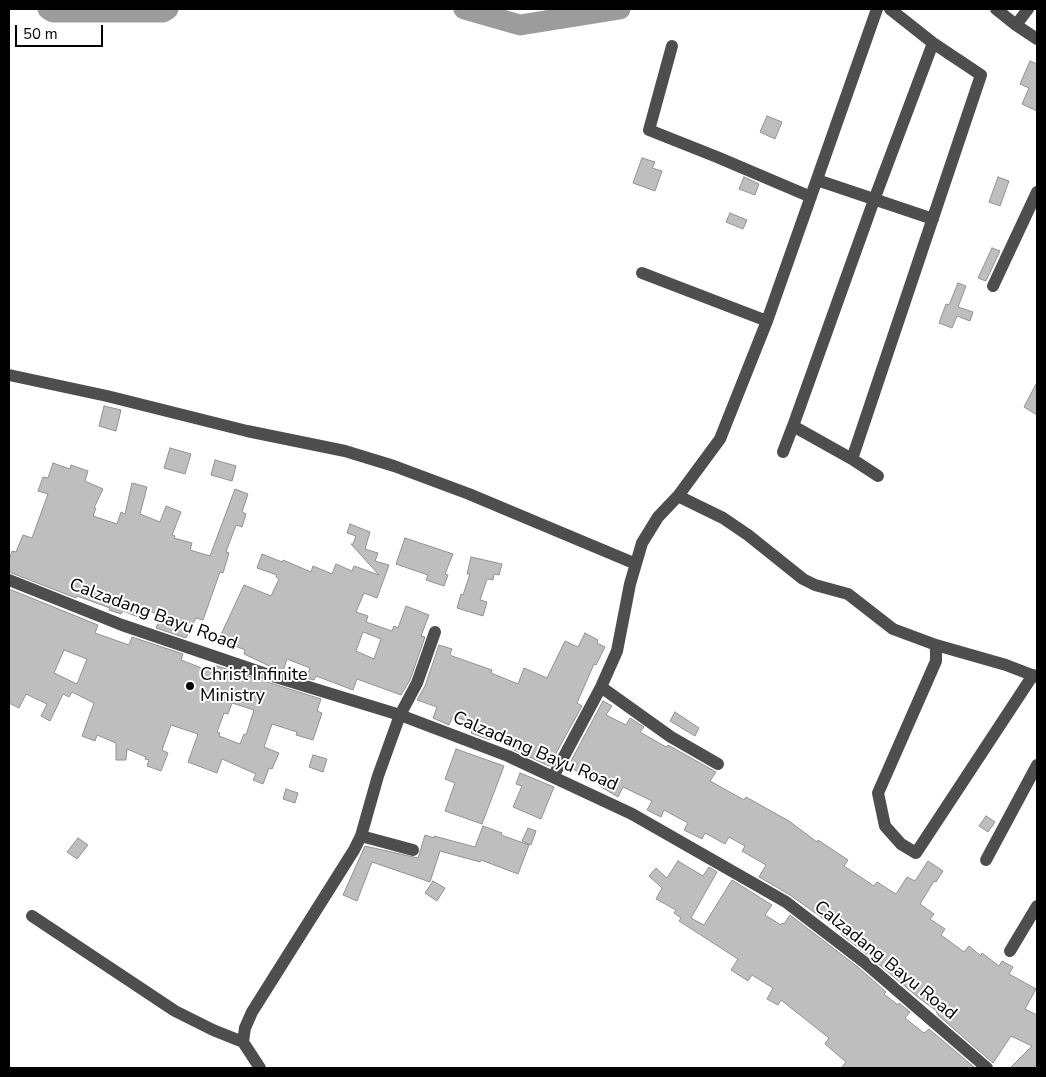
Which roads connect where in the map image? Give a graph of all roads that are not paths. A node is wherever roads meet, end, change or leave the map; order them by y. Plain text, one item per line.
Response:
1 (876, 9) edge
2 (890, 9) edge
3 (996, 9) edge
4 (1031, 12) edge
5 (1016, 25) junction
6 (1037, 39) edge
7 (933, 43) junction
8 (672, 46) dead end
9 (817, 180) junction
10 (1037, 192) edge
11 (811, 197) junction
12 (874, 200) junction
13 (933, 219) junction
14 (642, 273) dead end
15 (992, 286) dead end
16 (767, 321) junction
17 (9, 376) edge
18 (793, 426) junction
19 (783, 452) dead end
20 (852, 459) junction
21 (878, 476) dead end
22 (678, 496) junction
23 (636, 564) junction
24 (9, 580) edge
25 (435, 632) dead end
26 (936, 645) junction
27 (1035, 676) edge
28 (601, 687) junction
29 (400, 716) junction
30 (718, 764) dead end
31 (1037, 765) edge
32 (553, 777) junction
33 (361, 836) junction
34 (413, 850) dead end
35 (986, 860) dead end
36 (1037, 906) edge
37 (32, 916) dead end
38 (1010, 951) dead end
39 (243, 1042) junction
40 (260, 1068) edge
41 (988, 1068) edge

1 - 9 street
2 - 7 street
3 - 5 street
4 - 5 street
5 - 6 street
7 - 12 street
7 - 13 street
8 - 11 street
9 - 11 street
9 - 12 street
10 - 15 street
11 - 16 street
12 - 13 street
12 - 18 street
13 - 20 street
14 - 16 street
16 - 22 street
17 - 23 street
18 - 19 street
18 - 20 street
20 - 21 street
22 - 23 street
22 - 26 street
23 - 28 street
24 - 29 street, Calzadang Bayu Road
25 - 29 street
26 - 27 street
26 - 27 street
28 - 30 street
28 - 32 street
29 - 32 street, Calzadang Bayu Road
29 - 33 street
31 - 35 street
32 - 41 street, Calzadang Bayu Road
33 - 34 street
33 - 39 street
36 - 38 street
37 - 39 street
39 - 40 street

